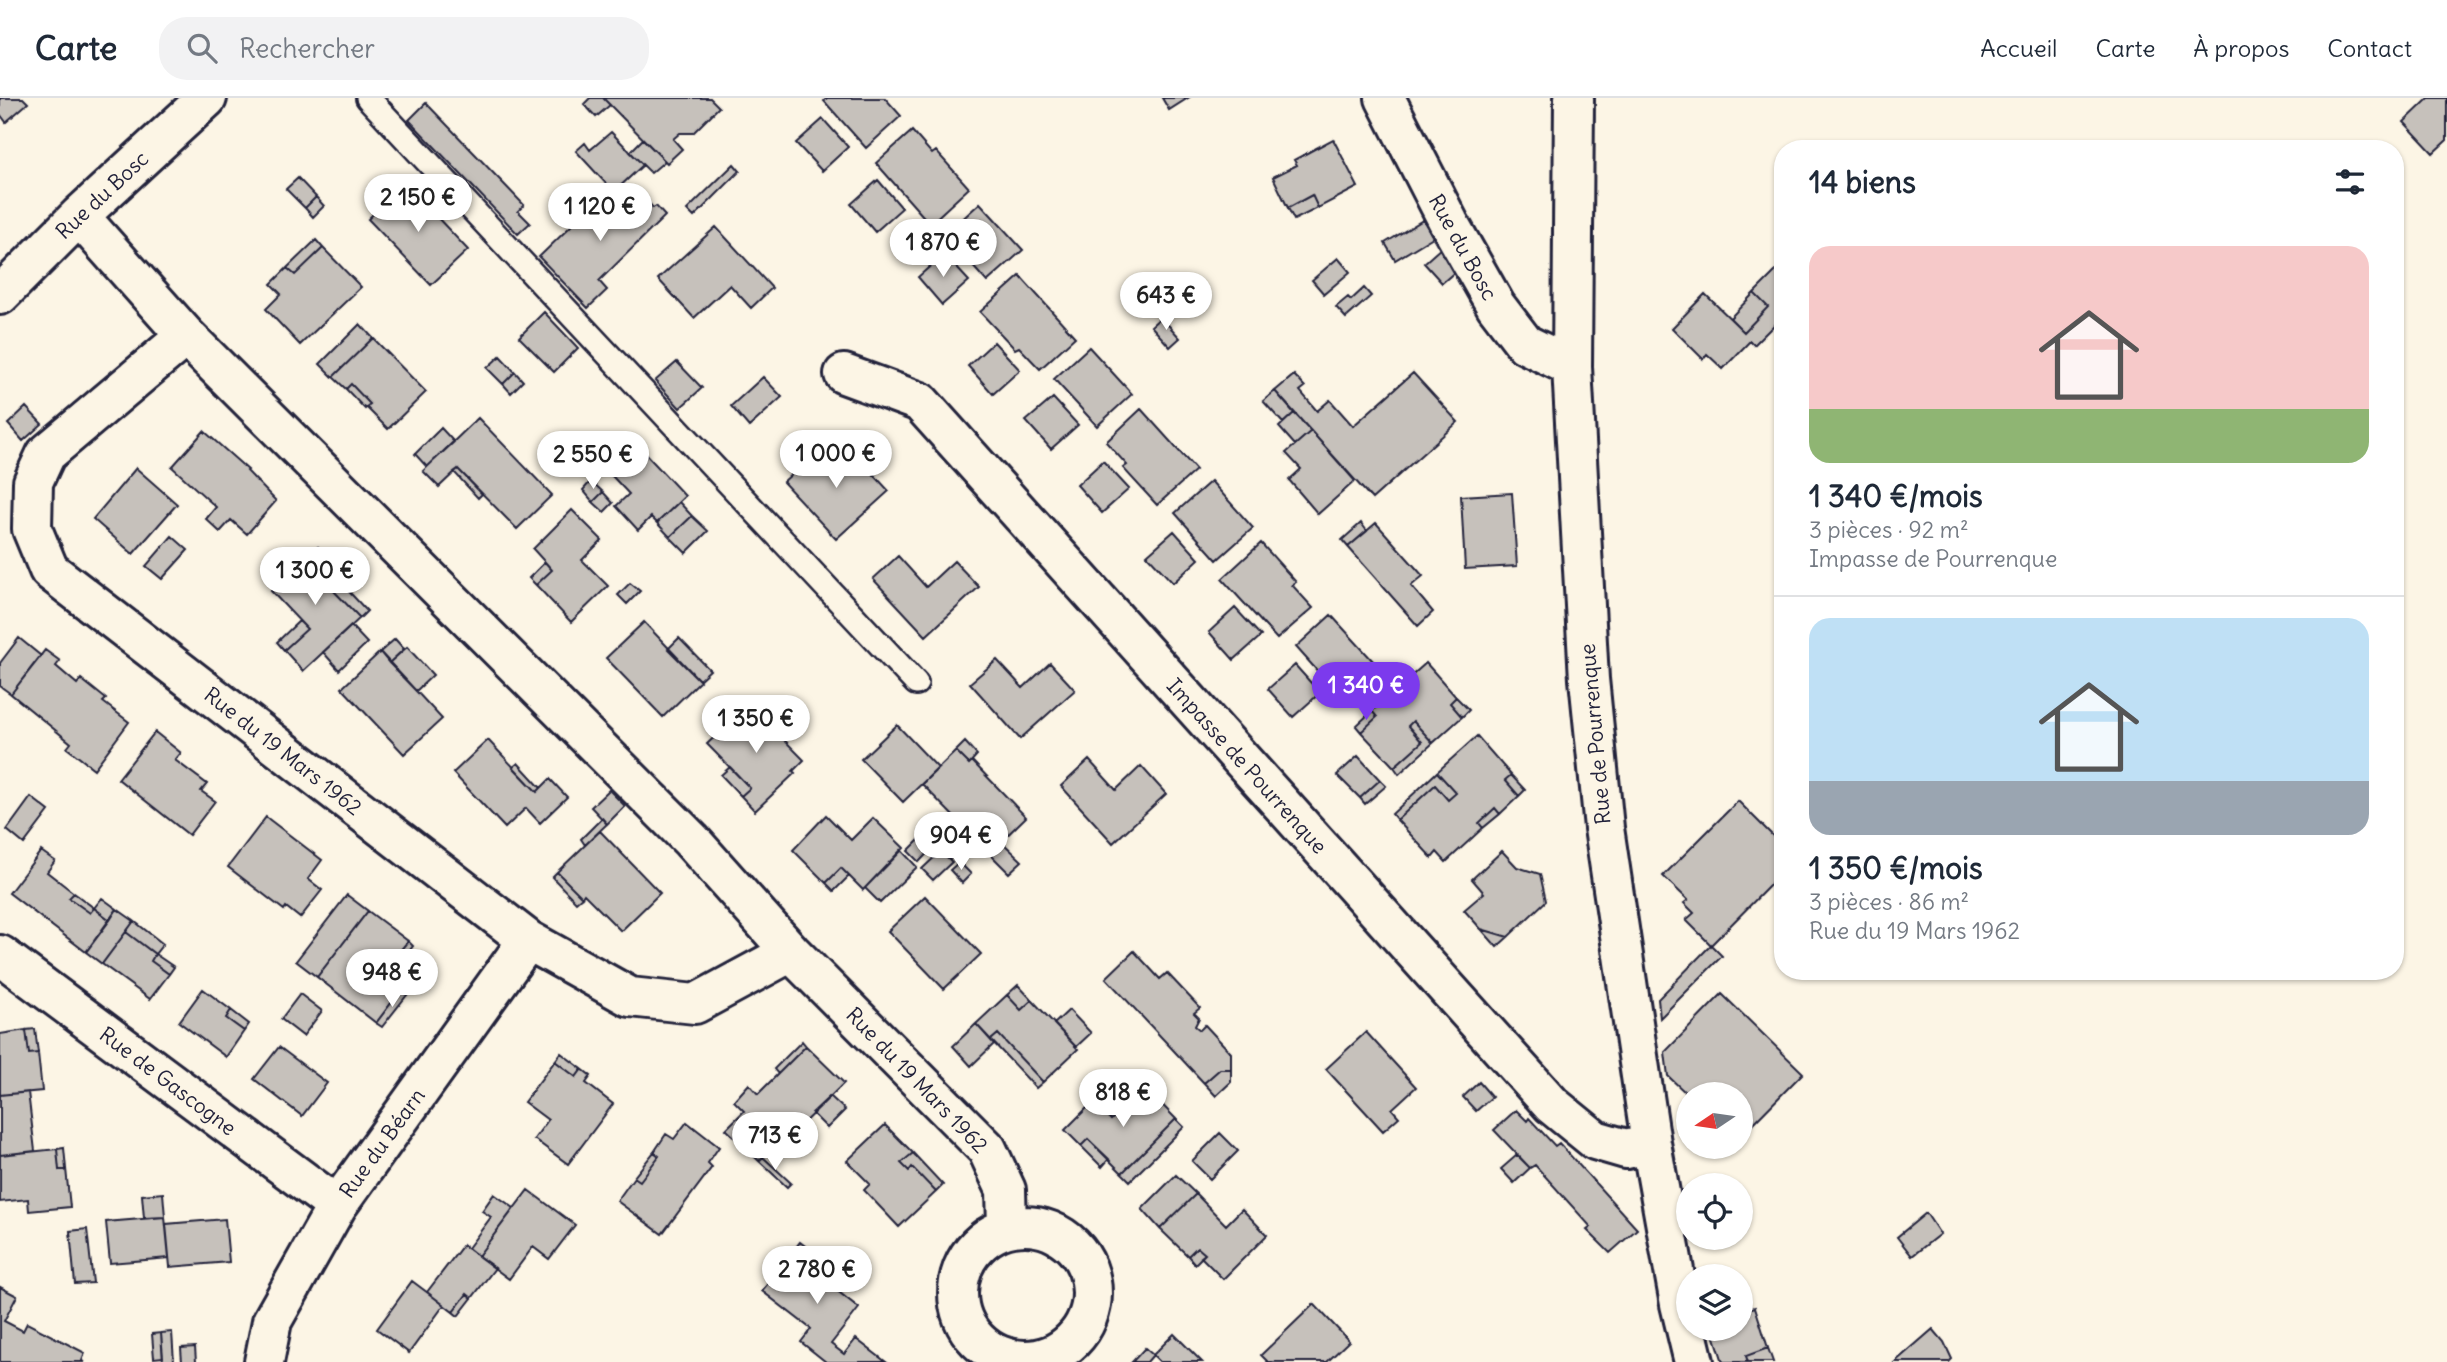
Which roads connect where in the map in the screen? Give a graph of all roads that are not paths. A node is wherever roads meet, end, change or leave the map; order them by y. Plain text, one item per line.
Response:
1 (207, 98) edge
2 (368, 98) edge
3 (1385, 98) edge
4 (1574, 98) edge
5 (79, 215) junction
6 (0, 295) edge
7 (186, 336) junction
8 (1572, 367) junction
9 (844, 374) dead end
10 (916, 683) dead end
11 (528, 940) junction
12 (791, 952) junction
13 (0, 955) edge
14 (1651, 1143) junction
15 (337, 1206) junction
16 (1007, 1227) dead end
17 (264, 1362) edge
18 (1694, 1362) edge

1 - 5 street, Rue du Bosc
2 - 10 lane
3 - 8 street, Rue du Bosc
4 - 8 street, Rue de Pourrenque
5 - 6 street, Rue du Bosc
5 - 7 street, Rue du 19 Mars 1962
7 - 11 street, Rue du 19 Mars 1962
7 - 12 street, Rue du 19 Mars 1962
8 - 14 street, Rue de Pourrenque
9 - 14 street, Impasse de Pourrenque
11 - 12 street, Rue du 19 Mars 1962
11 - 15 street, Rue du Béarn
12 - 16 street, Rue du 19 Mars 1962
13 - 15 street, Rue de Gascogne
14 - 18 street, Rue de Pourrenque
15 - 17 street, Rue du Béarn

